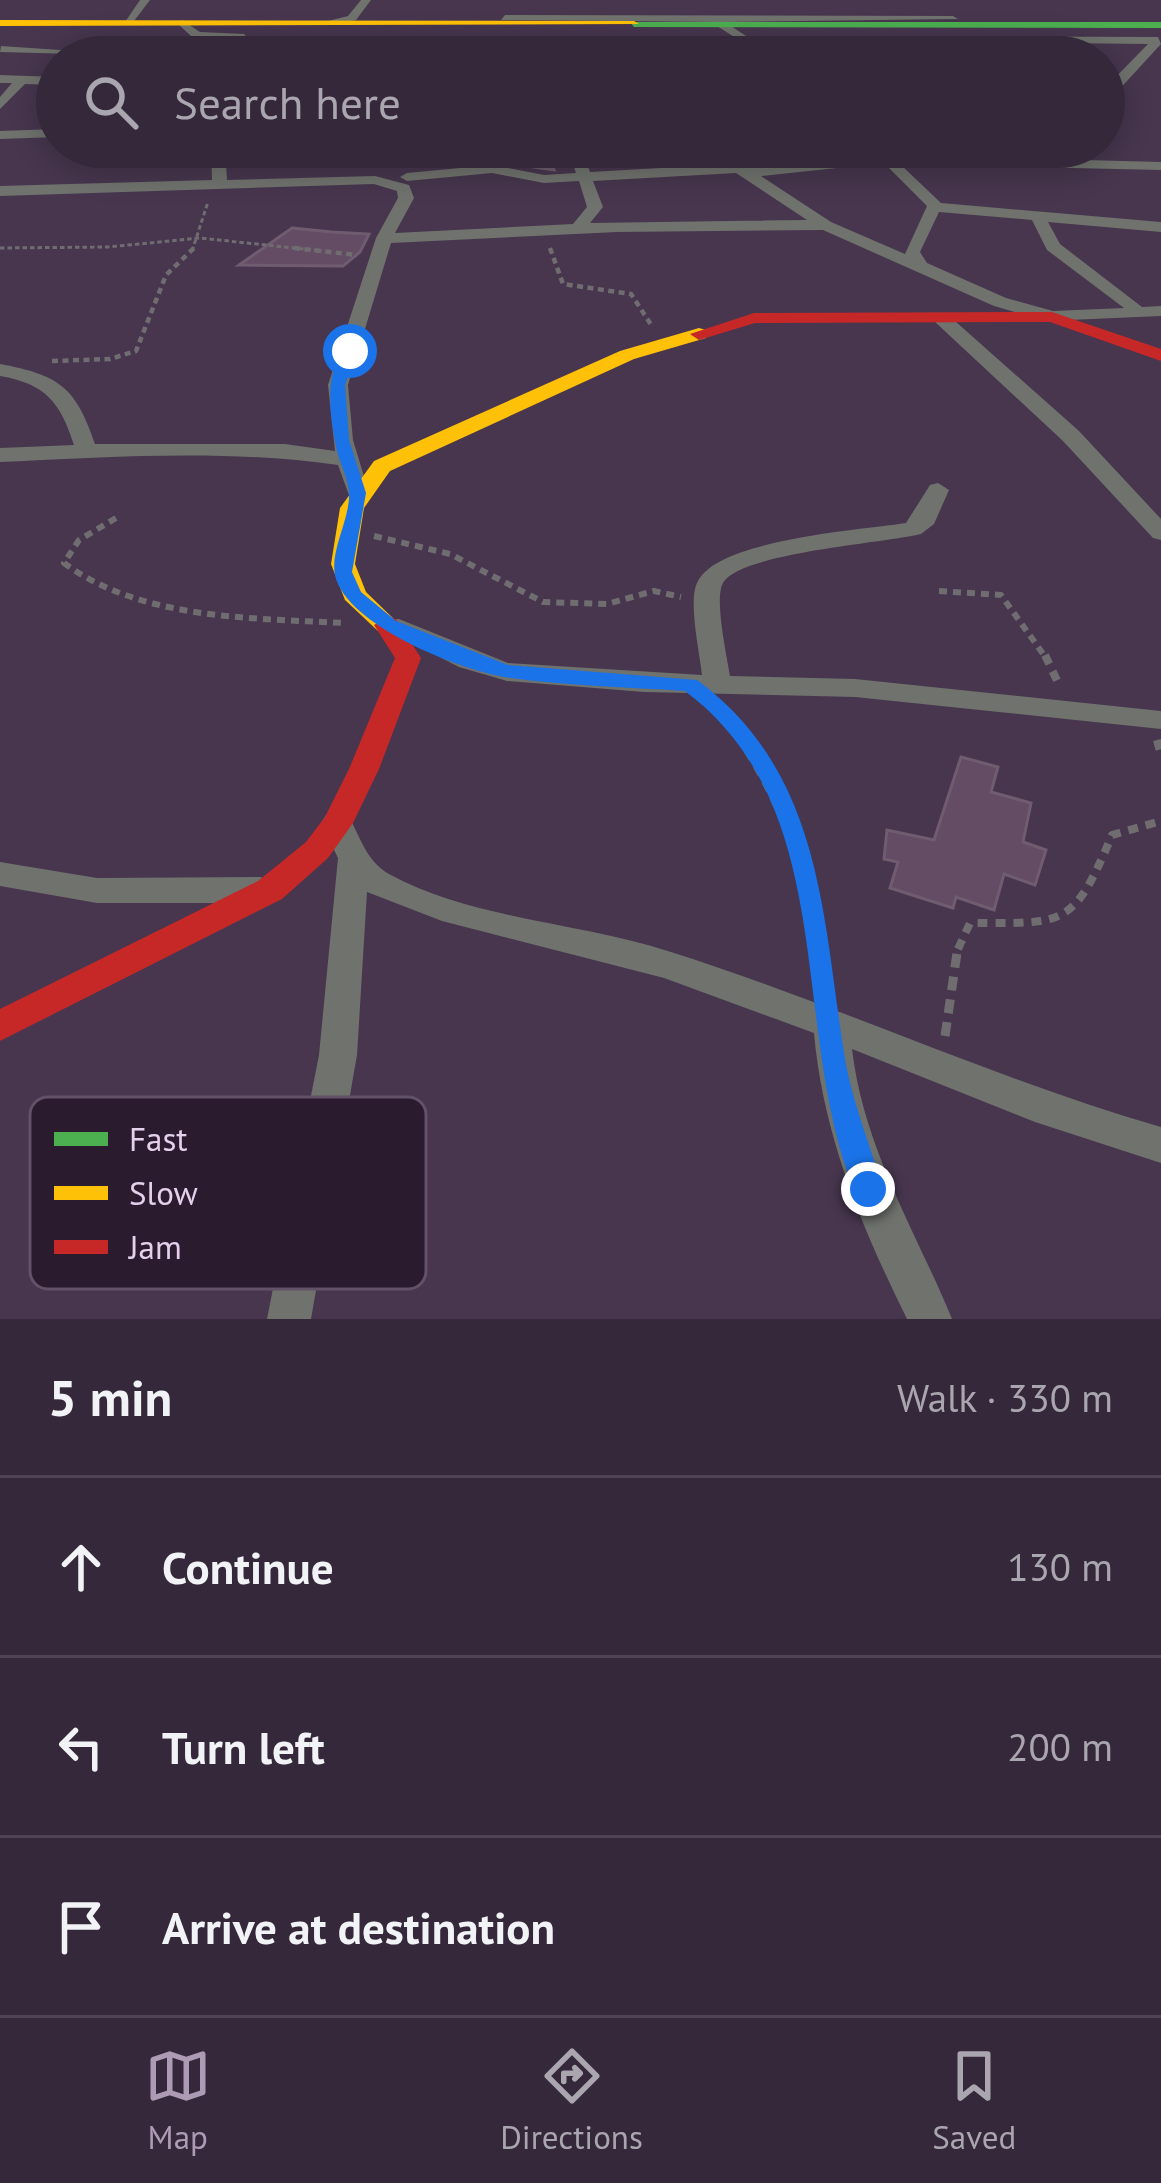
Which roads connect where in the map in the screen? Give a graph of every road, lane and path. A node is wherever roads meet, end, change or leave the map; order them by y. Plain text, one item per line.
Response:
1 (145, 0) edge
2 (367, 0) edge
3 (624, 3) dead end
4 (634, 18) junction
5 (342, 21) junction
6 (0, 23) edge
7 (127, 23) junction
8 (51, 24) junction
9 (721, 24) junction
10 (189, 29) junction
11 (1160, 31) edge
12 (884, 32) junction
13 (189, 36) edge
14 (235, 36) edge
15 (742, 36) edge
16 (886, 36) edge
17 (0, 49) edge
18 (36, 50) edge
19 (1125, 75) edge
20 (0, 79) edge
21 (21, 80) junction
22 (36, 80) edge
23 (0, 105) edge
24 (36, 133) edge
25 (0, 135) edge
26 (1125, 165) edge
27 (1161, 166) edge
28 (217, 168) edge
29 (407, 168) edge
30 (581, 168) edge
31 (735, 168) edge
32 (767, 168) edge
33 (896, 168) edge
34 (744, 171) junction
35 (584, 178) junction
36 (405, 182) junction
37 (216, 183) junction
38 (2, 192) edge
39 (935, 207) junction
40 (1037, 217) junction
41 (824, 225) junction
42 (1161, 226) edge
43 (578, 229) junction
44 (546, 232) junction
45 (200, 238) junction
46 (384, 238) junction
47 (0, 248) edge
48 (378, 257) junction
49 (919, 265) junction
50 (1161, 310) edge
51 (1132, 312) junction
52 (1052, 316) junction
53 (940, 317) junction
54 (664, 341) junction
55 (1161, 355) edge
56 (44, 362) dead end
57 (0, 370) edge
58 (86, 449) junction
59 (0, 455) edge
60 (351, 460) junction
61 (938, 490) dead end
62 (358, 493) junction
63 (116, 518) dead end
64 (347, 531) junction
65 (1161, 532) edge
66 (939, 590) dead end
67 (710, 604) junction
68 (390, 626) junction
69 (703, 685) junction
70 (1066, 708) junction
71 (1161, 720) edge
72 (1161, 821) edge
73 (337, 823) junction
74 (353, 860) junction
75 (0, 874) edge
76 (270, 890) junction
77 (831, 1023) junction
78 (0, 1026) edge
79 (931, 1066) junction
80 (330, 1097) edge
81 (1161, 1145) edge
82 (295, 1289) edge
83 (289, 1319) edge
84 (930, 1319) edge

1 - 7 street
2 - 5 street
3 - 4 street
4 - 5 street
4 - 11 street
5 - 9 main road
5 - 10 main road
6 - 8 main road
7 - 8 main road
7 - 10 main road
8 - 17 street
9 - 12 main road
9 - 15 street
10 - 13 street
10 - 14 street
11 - 12 main road
11 - 19 street
12 - 16 street
17 - 18 street
20 - 21 street
21 - 22 street
21 - 23 street
24 - 25 street
26 - 27 street
28 - 37 street
29 - 36 street
30 - 35 street
31 - 34 street
32 - 34 street
33 - 39 street
34 - 35 street
34 - 41 street
35 - 36 street
35 - 43 street
36 - 37 street
36 - 46 street
37 - 38 street
37 - 45 path
39 - 40 street
39 - 49 street
40 - 42 street
40 - 51 street
41 - 43 street
41 - 49 street
43 - 44 street
44 - 46 street
44 - 54 path
45 - 47 path
45 - 48 path
45 - 56 path
46 - 48 street
48 - 60 street
49 - 52 street
50 - 51 street
51 - 52 street
52 - 53 main road
52 - 55 main road
53 - 54 main road
53 - 65 street
54 - 62 main road
57 - 58 street
58 - 59 street
58 - 60 street
60 - 62 street
61 - 67 street
62 - 64 main road
63 - 68 path
64 - 67 path
64 - 68 main road
66 - 70 path
67 - 69 street
68 - 69 street
68 - 73 main road
69 - 70 street
69 - 77 path
70 - 71 street
72 - 79 path
73 - 74 street
73 - 76 main road
74 - 77 street
74 - 80 street
75 - 76 street
76 - 78 main road
77 - 79 street
77 - 84 street
79 - 81 street
82 - 83 street

